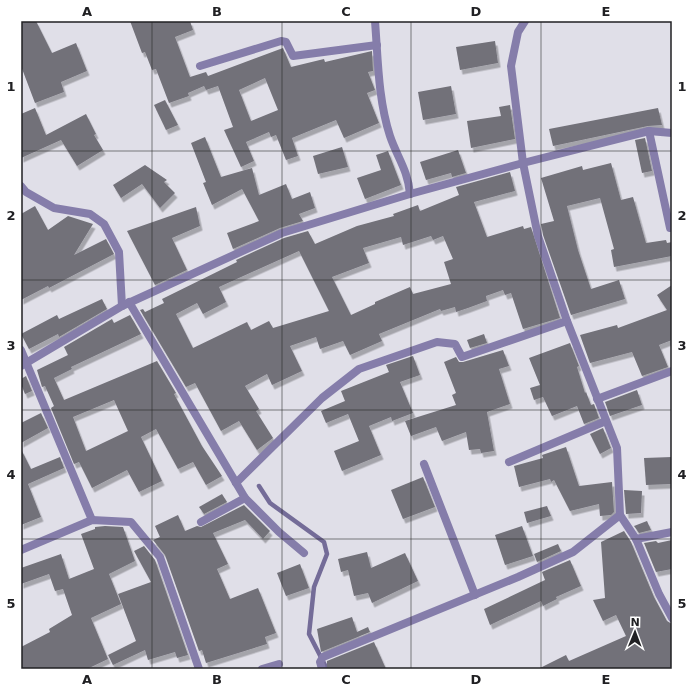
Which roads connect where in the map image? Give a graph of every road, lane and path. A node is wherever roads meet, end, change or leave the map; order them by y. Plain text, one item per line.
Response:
1 (375, 21) edge
2 (525, 21) edge
3 (377, 45) junction
4 (200, 66) dead end
5 (649, 131) junction
6 (672, 133) edge
7 (523, 163) junction
8 (21, 186) edge
9 (410, 194) junction
10 (670, 228) dead end
11 (126, 304) junction
12 (567, 321) junction
13 (21, 350) edge
14 (24, 364) edge
15 (672, 371) edge
16 (597, 399) junction
17 (606, 421) junction
18 (509, 462) dead end
19 (424, 464) dead end
20 (236, 483) junction
21 (245, 498) junction
22 (620, 515) junction
23 (92, 520) junction
24 (201, 522) dead end
25 (672, 532) edge
26 (636, 539) junction
27 (21, 550) edge
28 (304, 553) dead end
29 (475, 595) junction
30 (671, 613) edge
31 (279, 664) dead end
32 (199, 669) edge
33 (262, 669) edge
34 (322, 669) edge

1 - 3 street
2 - 7 street
3 - 4 street
3 - 9 street
5 - 6 street
5 - 7 street
5 - 10 street
7 - 9 street
7 - 12 street
8 - 11 street
9 - 11 street
11 - 14 street
11 - 20 street
12 - 16 street
12 - 20 street
13 - 14 street
14 - 23 street
15 - 16 street
16 - 17 street
17 - 18 street
17 - 22 street
19 - 29 street
20 - 21 street
21 - 24 street
21 - 28 street
22 - 26 street
22 - 29 street
23 - 27 street
23 - 32 street
25 - 26 street
26 - 30 street
29 - 34 street
31 - 33 street

